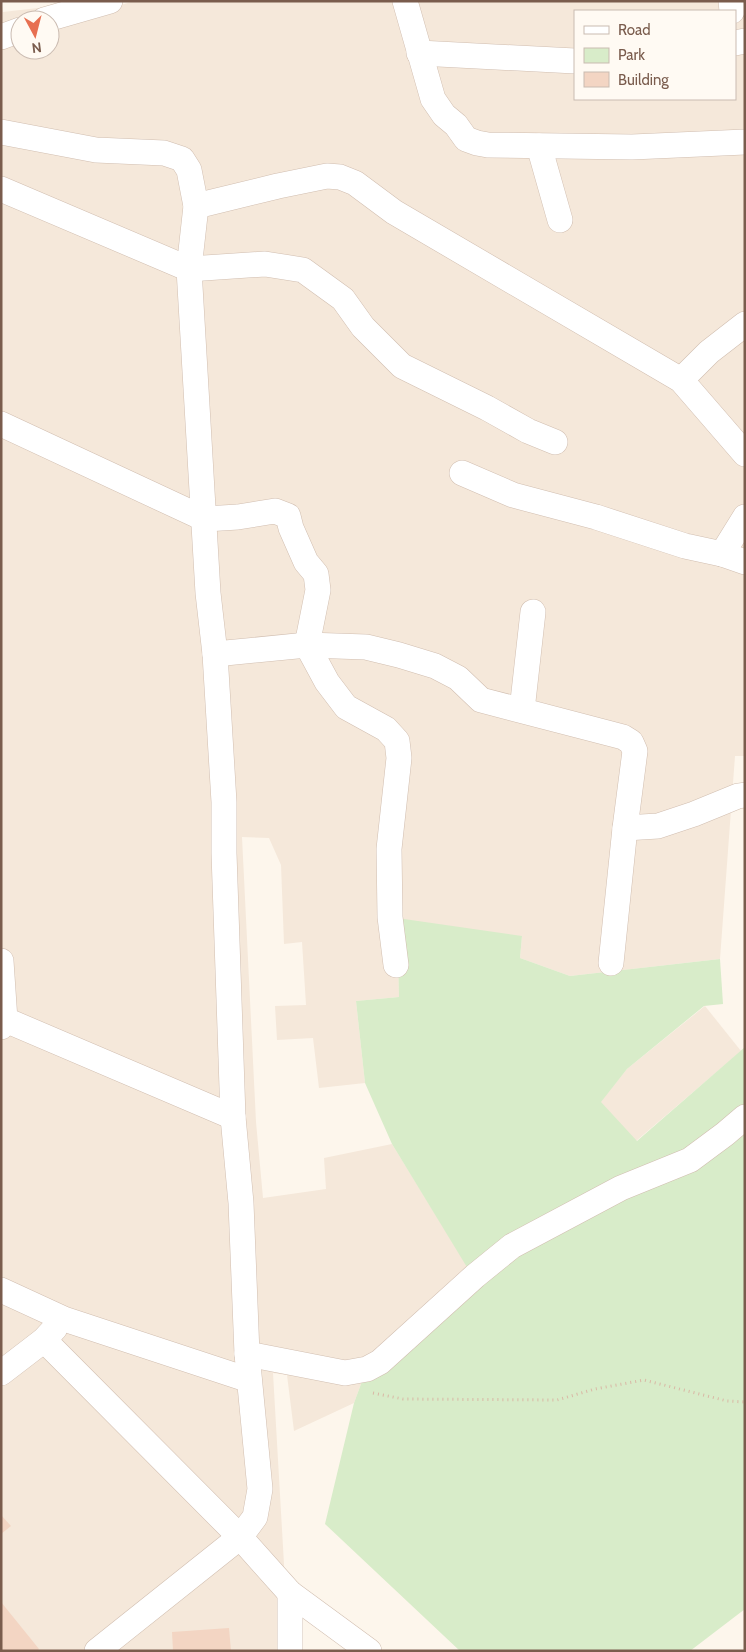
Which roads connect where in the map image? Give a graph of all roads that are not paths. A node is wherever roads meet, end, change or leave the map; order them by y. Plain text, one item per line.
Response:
1 (110, 1) edge
2 (405, 1) edge
3 (60, 15) edge
4 (419, 53) junction
5 (574, 61) edge
6 (1, 132) edge
7 (745, 142) edge
8 (539, 146) junction
9 (1, 189) edge
10 (196, 206) junction
11 (560, 220) dead end
12 (189, 269) junction
13 (745, 324) edge
14 (681, 380) junction
15 (1, 424) edge
16 (555, 442) dead end
17 (745, 454) edge
18 (462, 473) dead end
19 (745, 518) edge
20 (204, 519) junction
21 (734, 558) edge
22 (532, 612) dead end
23 (307, 645) junction
24 (215, 654) junction
25 (522, 710) junction
26 (745, 796) edge
27 (625, 828) junction
28 (1, 961) edge
29 (611, 963) dead end
30 (396, 965) dead end
31 (2, 1022) edge
32 (745, 1116) edge
33 (233, 1117) junction
34 (1, 1290) edge
35 (64, 1319) junction
36 (44, 1340) junction
37 (247, 1354) junction
38 (1, 1373) edge
39 (250, 1380) junction
40 (240, 1537) junction
41 (290, 1593) junction
42 (97, 1651) edge
43 (290, 1651) edge
44 (369, 1651) edge

1 - 3 street
2 - 4 street
4 - 5 street
4 - 8 street
6 - 10 street
7 - 8 street
8 - 11 street
9 - 12 street
10 - 12 street
10 - 14 street
12 - 16 street
12 - 20 street
13 - 14 street
14 - 17 street
15 - 20 street
18 - 21 street
19 - 21 street
20 - 23 street
20 - 24 street
22 - 25 street
23 - 24 street
23 - 25 street
23 - 30 street
24 - 33 street
25 - 27 street
26 - 27 street
27 - 29 street
28 - 31 street
31 - 33 street
32 - 37 street
33 - 37 street
34 - 35 street
35 - 36 street
35 - 39 street
36 - 38 street
36 - 40 street
37 - 39 street
39 - 40 street
40 - 41 street
40 - 42 street
41 - 43 street
41 - 44 street

